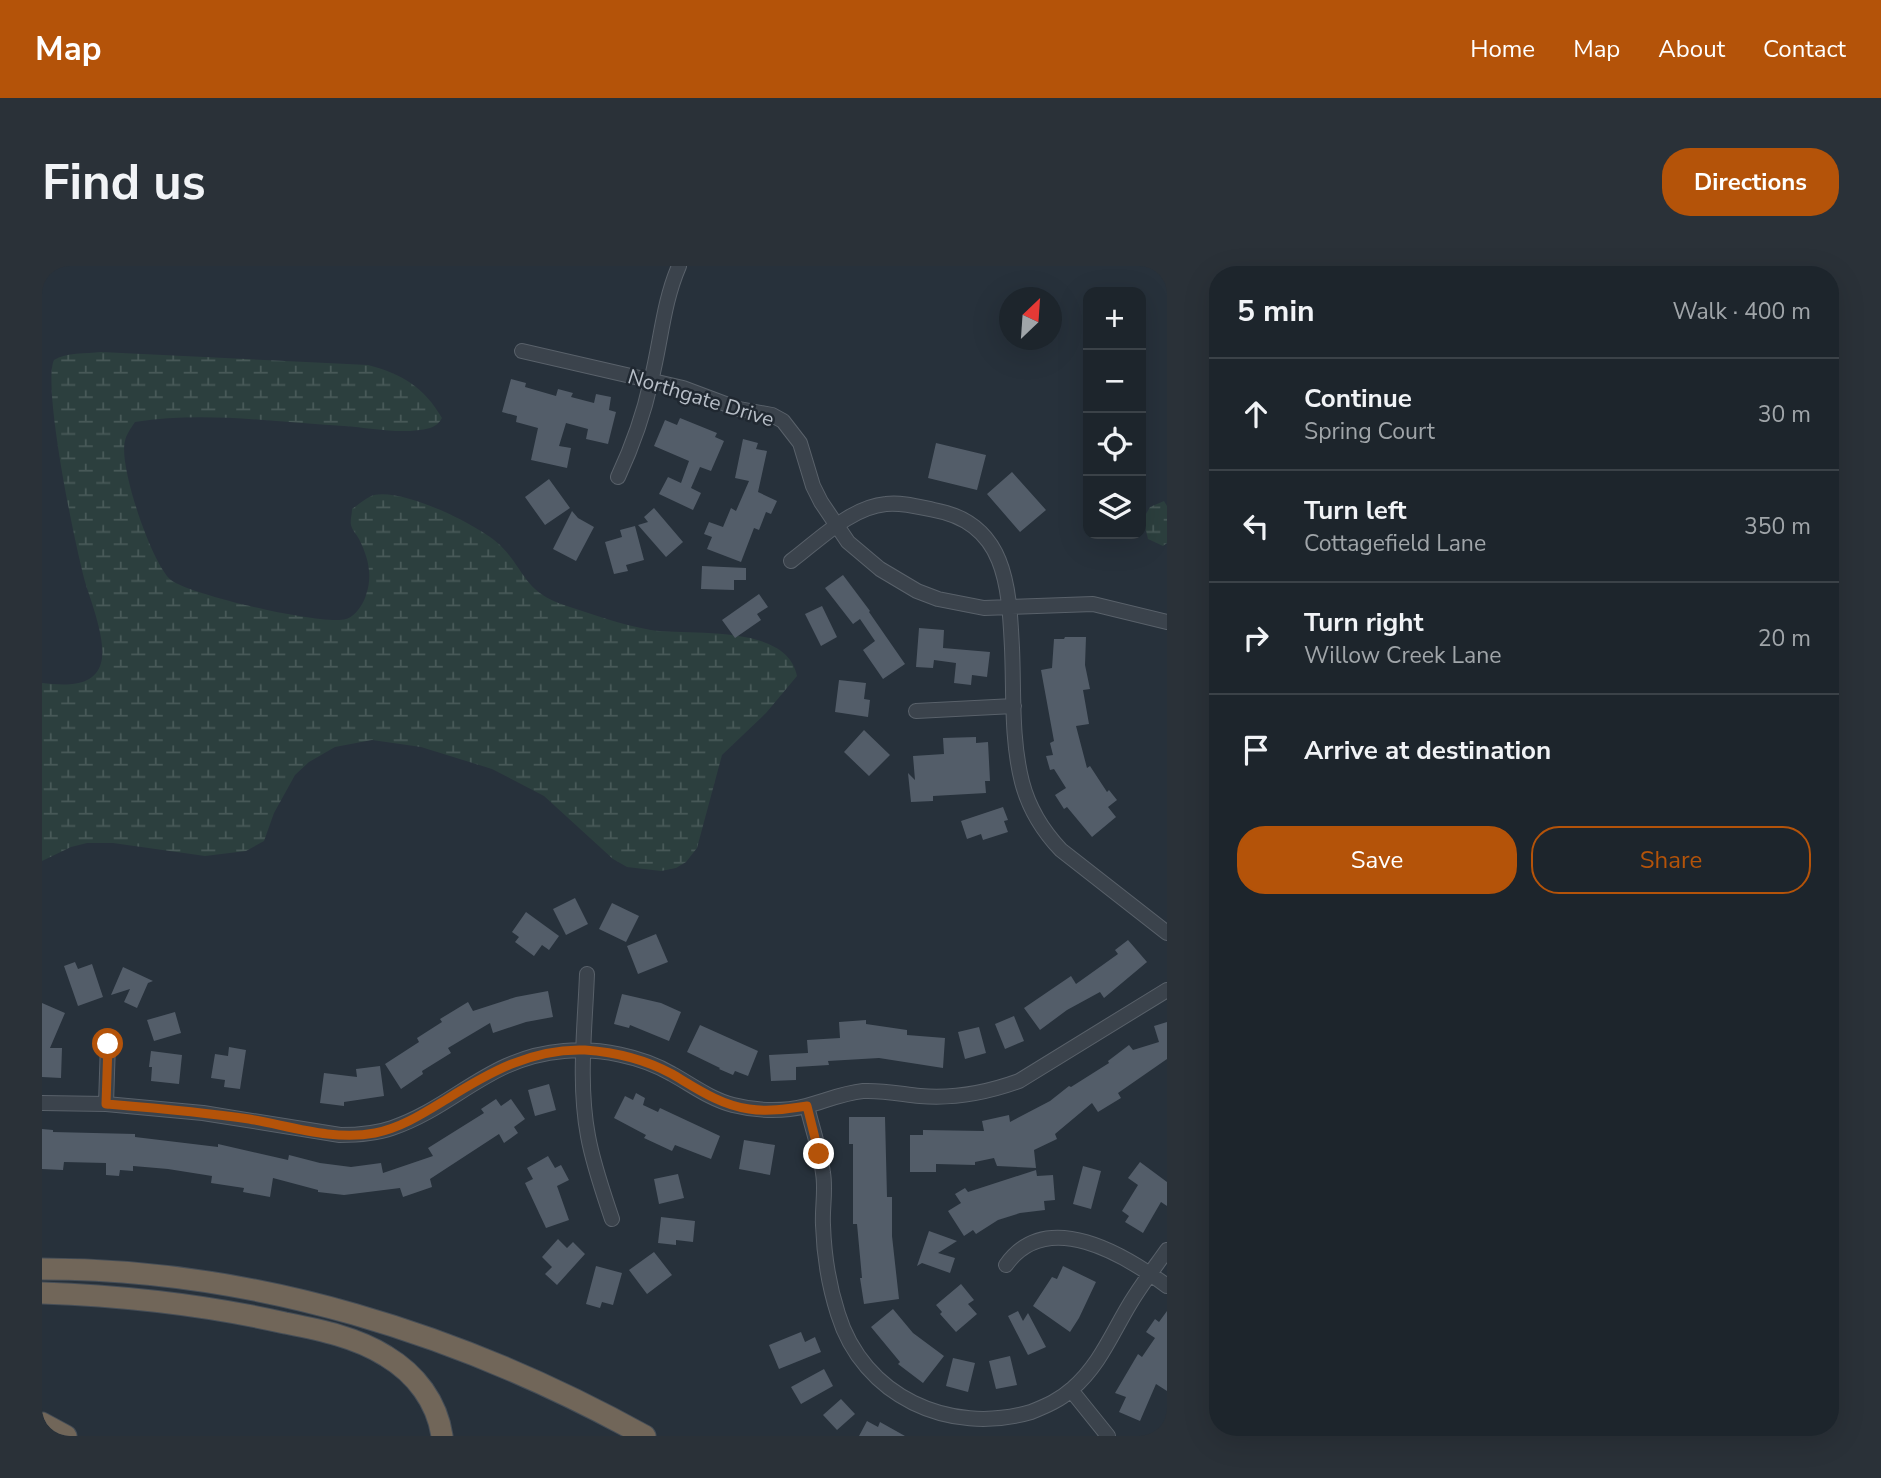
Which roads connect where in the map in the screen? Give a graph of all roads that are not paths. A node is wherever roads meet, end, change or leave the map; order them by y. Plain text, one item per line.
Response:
1 (679, 266) edge
2 (522, 351) dead end
3 (651, 381) junction
4 (618, 477) dead end
5 (837, 527) junction
6 (791, 561) dead end
7 (1010, 609) junction
8 (1167, 622) edge
9 (1014, 706) junction
10 (916, 711) dead end
11 (1167, 933) edge
12 (587, 974) dead end
13 (1167, 990) edge
14 (108, 1044) dead end
15 (584, 1050) junction
16 (42, 1103) edge
17 (106, 1104) junction
18 (807, 1106) junction
19 (612, 1219) dead end
20 (1167, 1250) edge
21 (1006, 1265) dead end
22 (42, 1269) edge
23 (1150, 1274) junction
24 (1167, 1286) edge
25 (42, 1293) edge
26 (1071, 1390) junction
27 (42, 1423) edge
28 (66, 1436) edge
29 (442, 1436) edge
30 (645, 1436) edge
31 (1108, 1436) edge

1 - 3 street
2 - 3 street, Northgate Drive
3 - 4 street
3 - 5 street, Northgate Drive
5 - 6 street
5 - 7 street, Northgate Drive
5 - 7 street
7 - 8 street, Northgate Drive
7 - 9 street
9 - 10 street
9 - 11 street
12 - 15 street
13 - 18 street
14 - 17 street
15 - 17 street
15 - 18 street
15 - 19 street
16 - 17 street
18 - 26 street
20 - 23 street
21 - 23 street
22 - 30 highway
23 - 24 street
23 - 26 street
25 - 29 highway
26 - 31 street
27 - 28 highway

